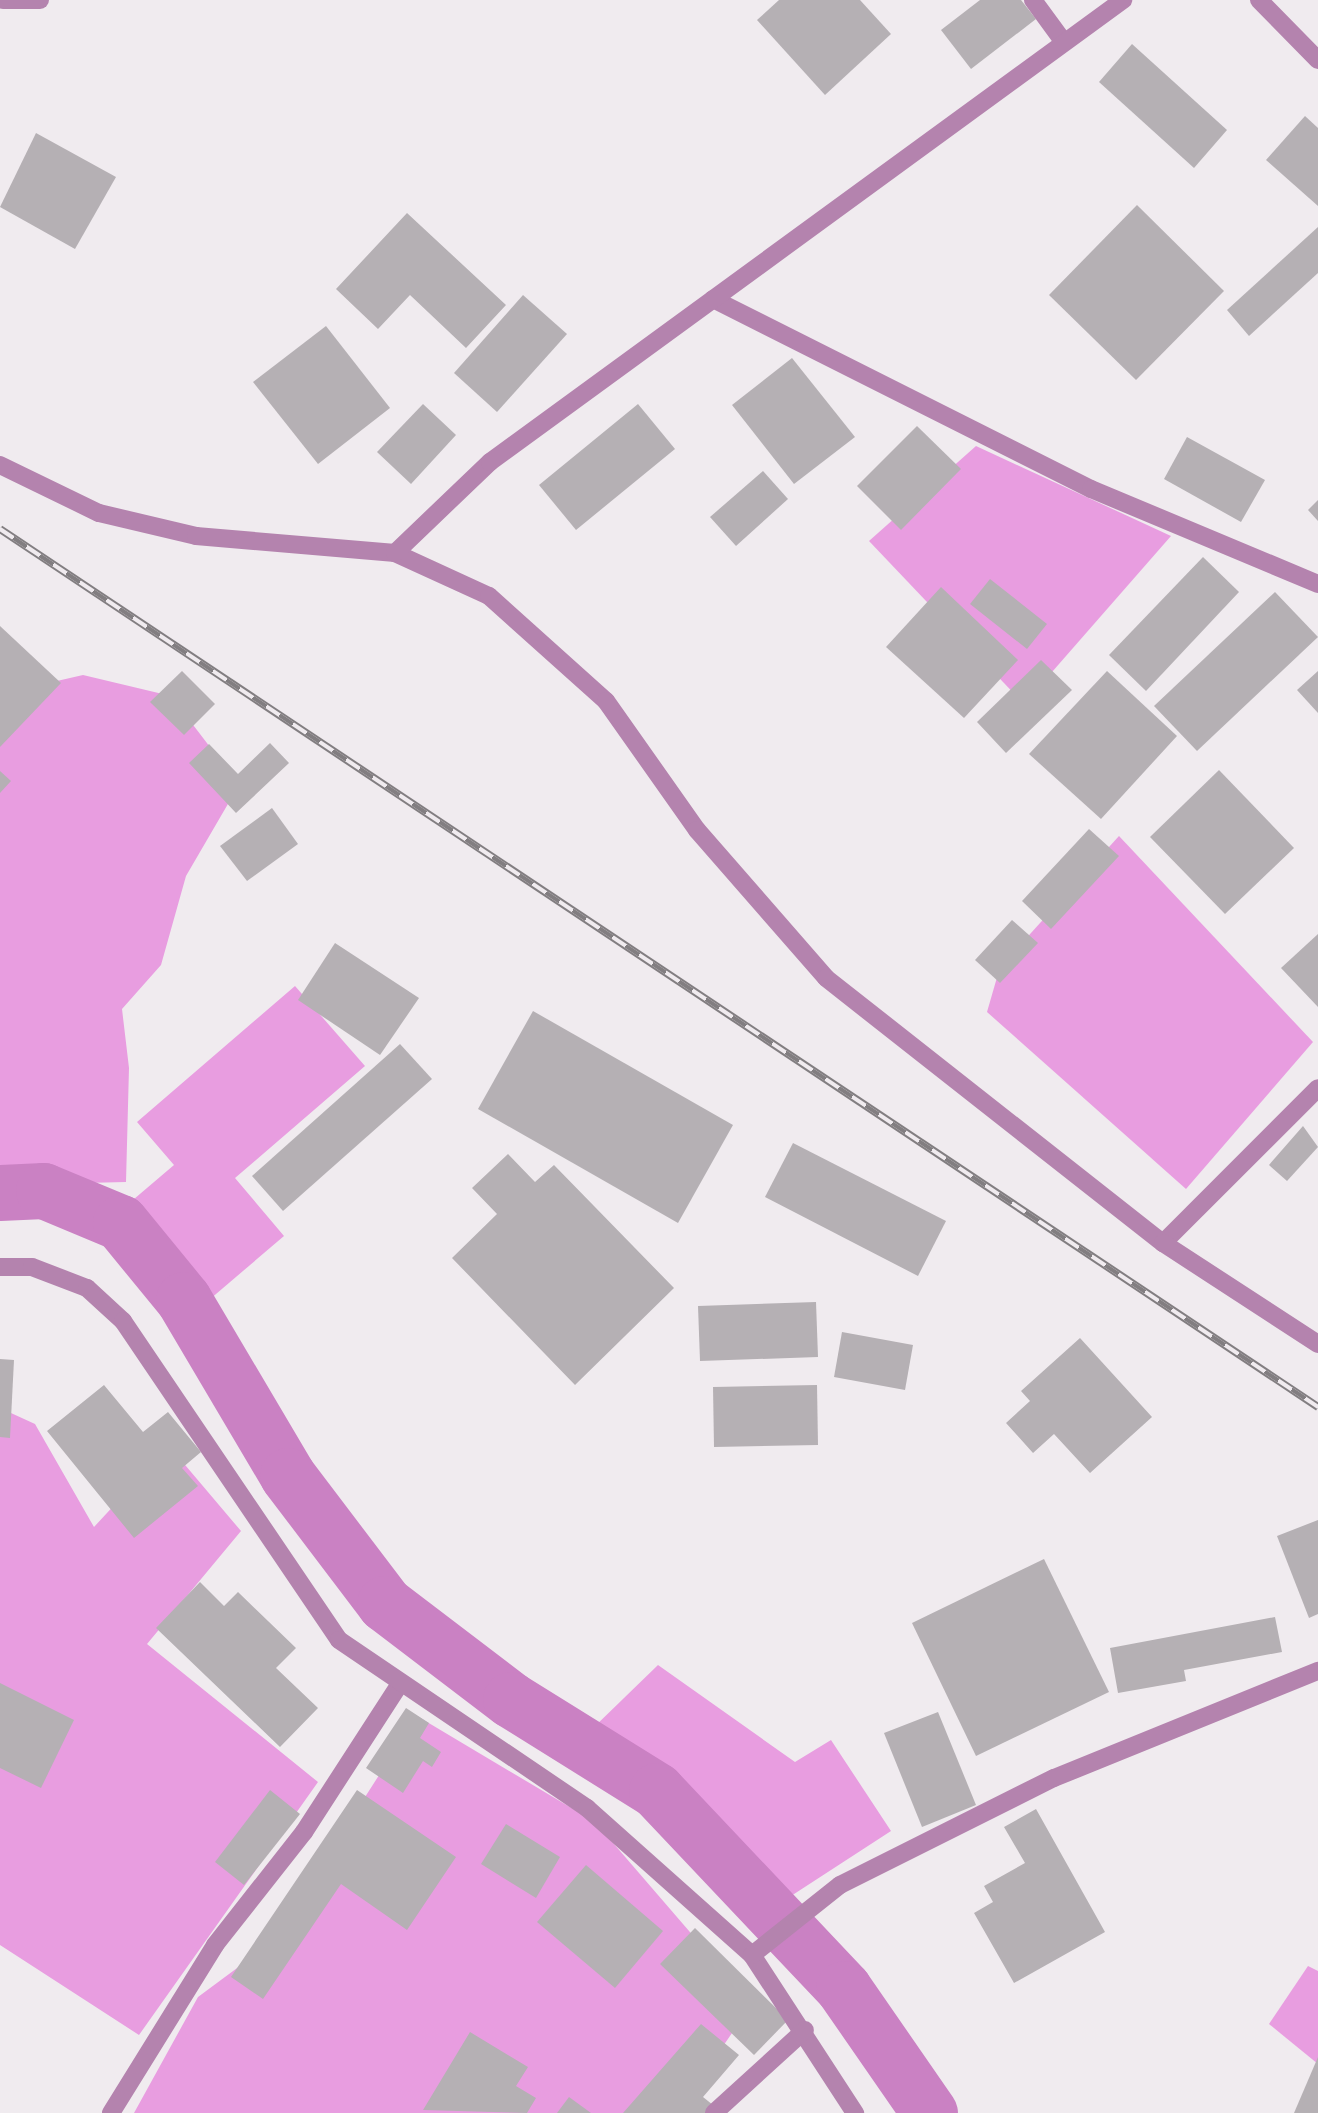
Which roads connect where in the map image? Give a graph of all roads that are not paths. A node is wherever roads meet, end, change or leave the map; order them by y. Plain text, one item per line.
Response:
1 (3, 0) edge
2 (40, 0) edge
3 (1033, 0) edge
4 (1123, 0) edge
5 (1259, 0) edge
6 (1063, 41) junction
7 (1318, 60) edge
8 (713, 299) junction
9 (0, 465) edge
10 (395, 553) junction
11 (1318, 584) edge
12 (1318, 1088) edge
13 (1163, 1243) junction
14 (0, 1266) edge
15 (1318, 1344) edge
16 (1318, 1671) edge
17 (398, 1685) junction
18 (752, 1955) junction
19 (805, 2030) junction
20 (111, 2113) edge
21 (714, 2113) edge
22 (855, 2113) edge

1 - 2 street
3 - 6 street
4 - 6 street
5 - 7 street
6 - 8 street
8 - 10 street
8 - 11 street
9 - 10 street
10 - 13 street
12 - 13 street
13 - 15 street
14 - 17 street
16 - 18 street
17 - 18 street
17 - 20 street
18 - 19 street
19 - 21 street
19 - 22 street

